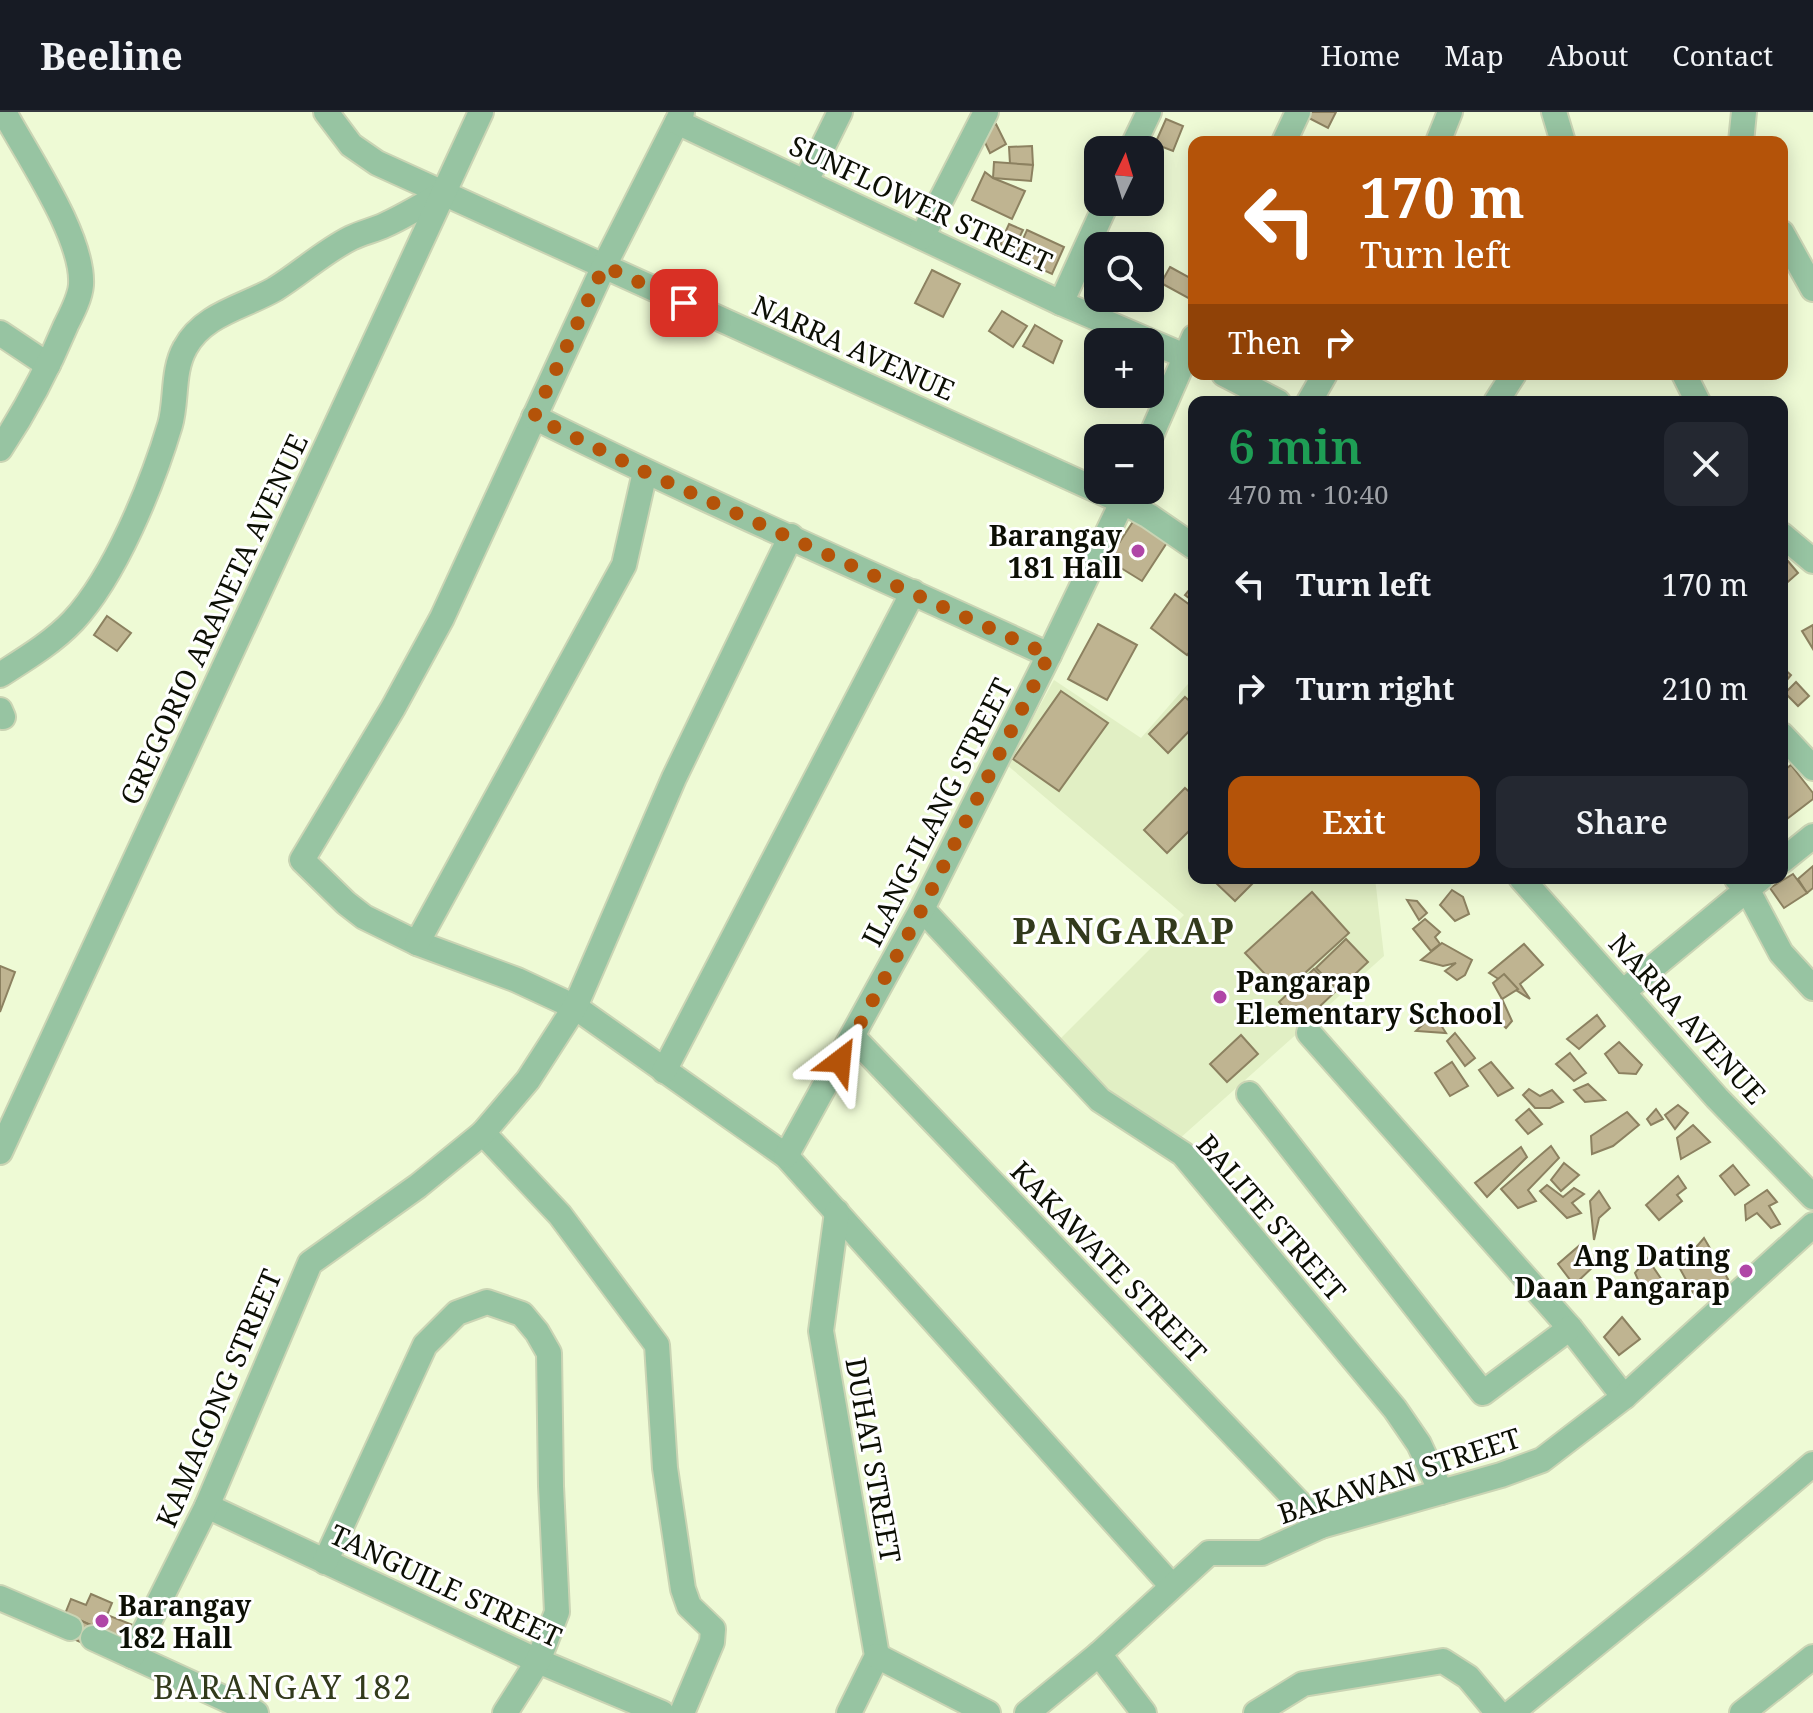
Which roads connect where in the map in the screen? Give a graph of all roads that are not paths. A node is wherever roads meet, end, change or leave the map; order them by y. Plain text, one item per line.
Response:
1 (4, 112) edge
2 (326, 112) edge
3 (481, 112) edge
4 (840, 112) edge
5 (986, 112) edge
6 (1149, 112) edge
7 (1298, 112) edge
8 (1450, 112) edge
9 (1554, 112) edge
10 (1744, 112) edge
11 (679, 117) edge
12 (1138, 136) edge
13 (1287, 136) edge
14 (1440, 136) edge
15 (1561, 136) edge
16 (1742, 136) edge
17 (806, 181) junction
18 (444, 193) junction
19 (1101, 216) edge
20 (922, 237) junction
21 (1788, 244) edge
22 (604, 266) junction
23 (1813, 289) edge
24 (1061, 303) junction
25 (0, 333) edge
26 (1188, 350) edge
27 (1188, 357) edge
28 (48, 365) junction
29 (1236, 380) edge
30 (1266, 396) edge
31 (534, 417) junction
32 (1157, 424) edge
33 (0, 449) edge
34 (645, 472) junction
35 (1084, 478) edge
36 (1121, 504) edge
37 (1135, 504) edge
38 (791, 536) junction
39 (1788, 540) edge
40 (1188, 543) edge
41 (1813, 561) edge
42 (913, 592) junction
43 (1049, 655) junction
44 (0, 675) edge
45 (1788, 741) edge
46 (1813, 768) edge
47 (1813, 836) edge
48 (1788, 856) edge
49 (1526, 884) edge
50 (1746, 884) edge
51 (1749, 884) edge
52 (922, 909) junction
53 (417, 943) junction
54 (1813, 988) edge
55 (1624, 991) junction
56 (575, 1007) junction
57 (1309, 1033) dead end
58 (853, 1037) junction
59 (664, 1071) junction
60 (1249, 1094) dead end
61 (483, 1133) junction
62 (0, 1152) edge
63 (786, 1156) junction
64 (1813, 1197) edge
65 (837, 1212) junction
66 (1813, 1225) edge
67 (1570, 1328) junction
68 (1624, 1397) junction
69 (1813, 1464) edge
70 (1441, 1492) junction
71 (207, 1506) junction
72 (1321, 1526) junction
73 (325, 1562) junction
74 (1171, 1585) junction
75 (0, 1598) edge
76 (1099, 1654) junction
77 (132, 1656) junction
78 (877, 1656) junction
79 (1813, 1657) edge
80 (538, 1661) junction
81 (256, 1713) edge
82 (505, 1713) edge
83 (662, 1713) edge
84 (682, 1713) edge
85 (849, 1713) edge
86 (988, 1713) edge
87 (1027, 1713) edge
88 (1144, 1713) edge
89 (1256, 1713) edge
90 (1498, 1713) edge
91 (1511, 1713) edge
92 (1742, 1713) edge

1 - 28 street
2 - 18 street, NARRA AVENUE
3 - 18 street, GREGORIO ARANETA AVENUE
4 - 17 street
5 - 20 street
6 - 12 street
7 - 13 street
8 - 14 street
9 - 15 street
10 - 16 street
11 - 17 street, SUNFLOWER STREET
11 - 22 street
17 - 20 street, SUNFLOWER STREET
18 - 22 street, NARRA AVENUE
18 - 44 street
18 - 62 street, GREGORIO ARANETA AVENUE
19 - 24 street
20 - 24 street, SUNFLOWER STREET
21 - 23 street
22 - 31 street
22 - 35 street, NARRA AVENUE
24 - 26 street, SUNFLOWER STREET
25 - 28 street
27 - 32 street
28 - 33 street
29 - 30 street
31 - 34 street
31 - 53 street
34 - 38 street
34 - 53 street
36 - 43 street, ILANG-ILANG STREET
37 - 40 street, NARRA AVENUE
38 - 42 street
38 - 56 street, KAMAGONG STREET
39 - 41 street
42 - 43 street
42 - 59 street
43 - 52 street, ILANG-ILANG STREET
45 - 46 street
47 - 48 street
49 - 55 street, NARRA AVENUE
50 - 55 street
51 - 54 street
52 - 58 street, ILANG-ILANG STREET
52 - 70 street, BALITE STREET
53 - 56 street
55 - 64 street, NARRA AVENUE
56 - 59 street
56 - 61 street, KAMAGONG STREET
57 - 67 street
58 - 63 street, ILANG-ILANG STREET
58 - 72 street, KAKAWATE STREET
59 - 63 street
60 - 67 street
61 - 71 street, KAMAGONG STREET
61 - 84 street
63 - 65 street
65 - 74 street
65 - 78 street, DUHAT STREET
66 - 68 street, BAKAWAN STREET
67 - 68 street
68 - 70 street, BAKAWAN STREET
69 - 91 street
70 - 72 street, BAKAWAN STREET
71 - 73 street, TANGUILE STREET
71 - 77 street, KAMAGONG STREET
72 - 74 street, BAKAWAN STREET
73 - 80 street, TANGUILE STREET
73 - 80 street
74 - 76 street, BAKAWAN STREET
75 - 77 street
76 - 87 street, BAKAWAN STREET
76 - 88 street
77 - 81 street
78 - 85 street
78 - 86 street
79 - 92 street
80 - 82 street
80 - 83 street, TANGUILE STREET
89 - 90 street

